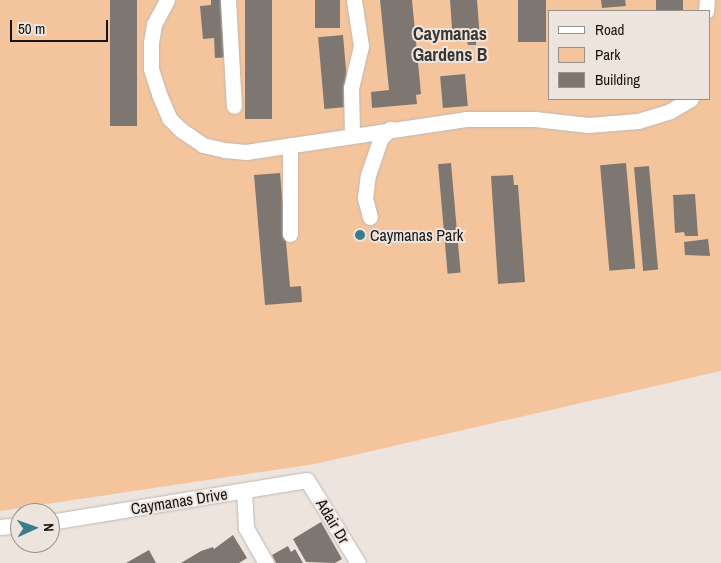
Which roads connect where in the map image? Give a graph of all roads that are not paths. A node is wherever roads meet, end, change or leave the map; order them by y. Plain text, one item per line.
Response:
1 (167, 0) edge
2 (228, 0) edge
3 (354, 0) edge
4 (689, 100) edge
5 (234, 106) dead end
6 (390, 129) junction
7 (352, 135) junction
8 (290, 145) junction
9 (370, 217) dead end
10 (290, 234) dead end
11 (308, 480) joint
12 (244, 490) junction
13 (60, 520) edge
14 (266, 563) edge
15 (358, 563) edge

1 - 8 street
2 - 5 street
3 - 7 street
4 - 6 street
6 - 7 street
6 - 9 street
7 - 8 street
8 - 10 street
11 - 12 street, Caymanas Drive
11 - 15 street, Adair Dr
12 - 13 street, Caymanas Drive
12 - 14 street

